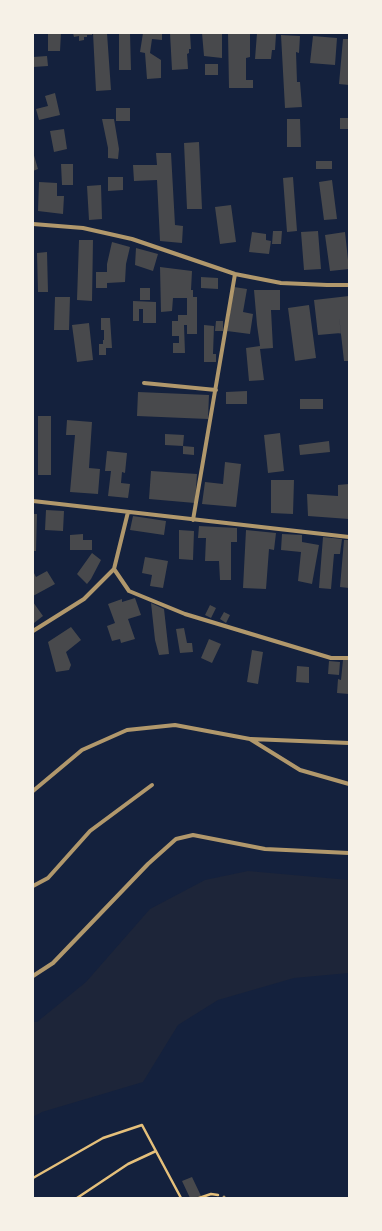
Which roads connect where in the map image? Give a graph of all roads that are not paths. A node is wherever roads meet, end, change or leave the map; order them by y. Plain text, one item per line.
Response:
1 (33, 224) edge
2 (236, 274) junction
3 (349, 285) edge
4 (144, 382) dead end
5 (216, 390) junction
6 (33, 501) edge
7 (128, 512) junction
8 (193, 520) junction
9 (349, 537) edge
10 (114, 569) junction
11 (33, 631) edge
12 (349, 658) edge
13 (250, 739) junction
14 (349, 742) edge
15 (349, 784) edge
16 (152, 785) dead end
17 (33, 791) edge
18 (349, 853) edge
19 (33, 886) edge
20 (33, 976) edge

1 - 2 street
2 - 3 street
2 - 5 street
4 - 5 street
5 - 8 street
6 - 7 street
7 - 8 street
7 - 10 street
8 - 9 street
10 - 11 street
10 - 12 street
13 - 14 street
13 - 15 street
13 - 17 street
16 - 19 street
18 - 20 street

